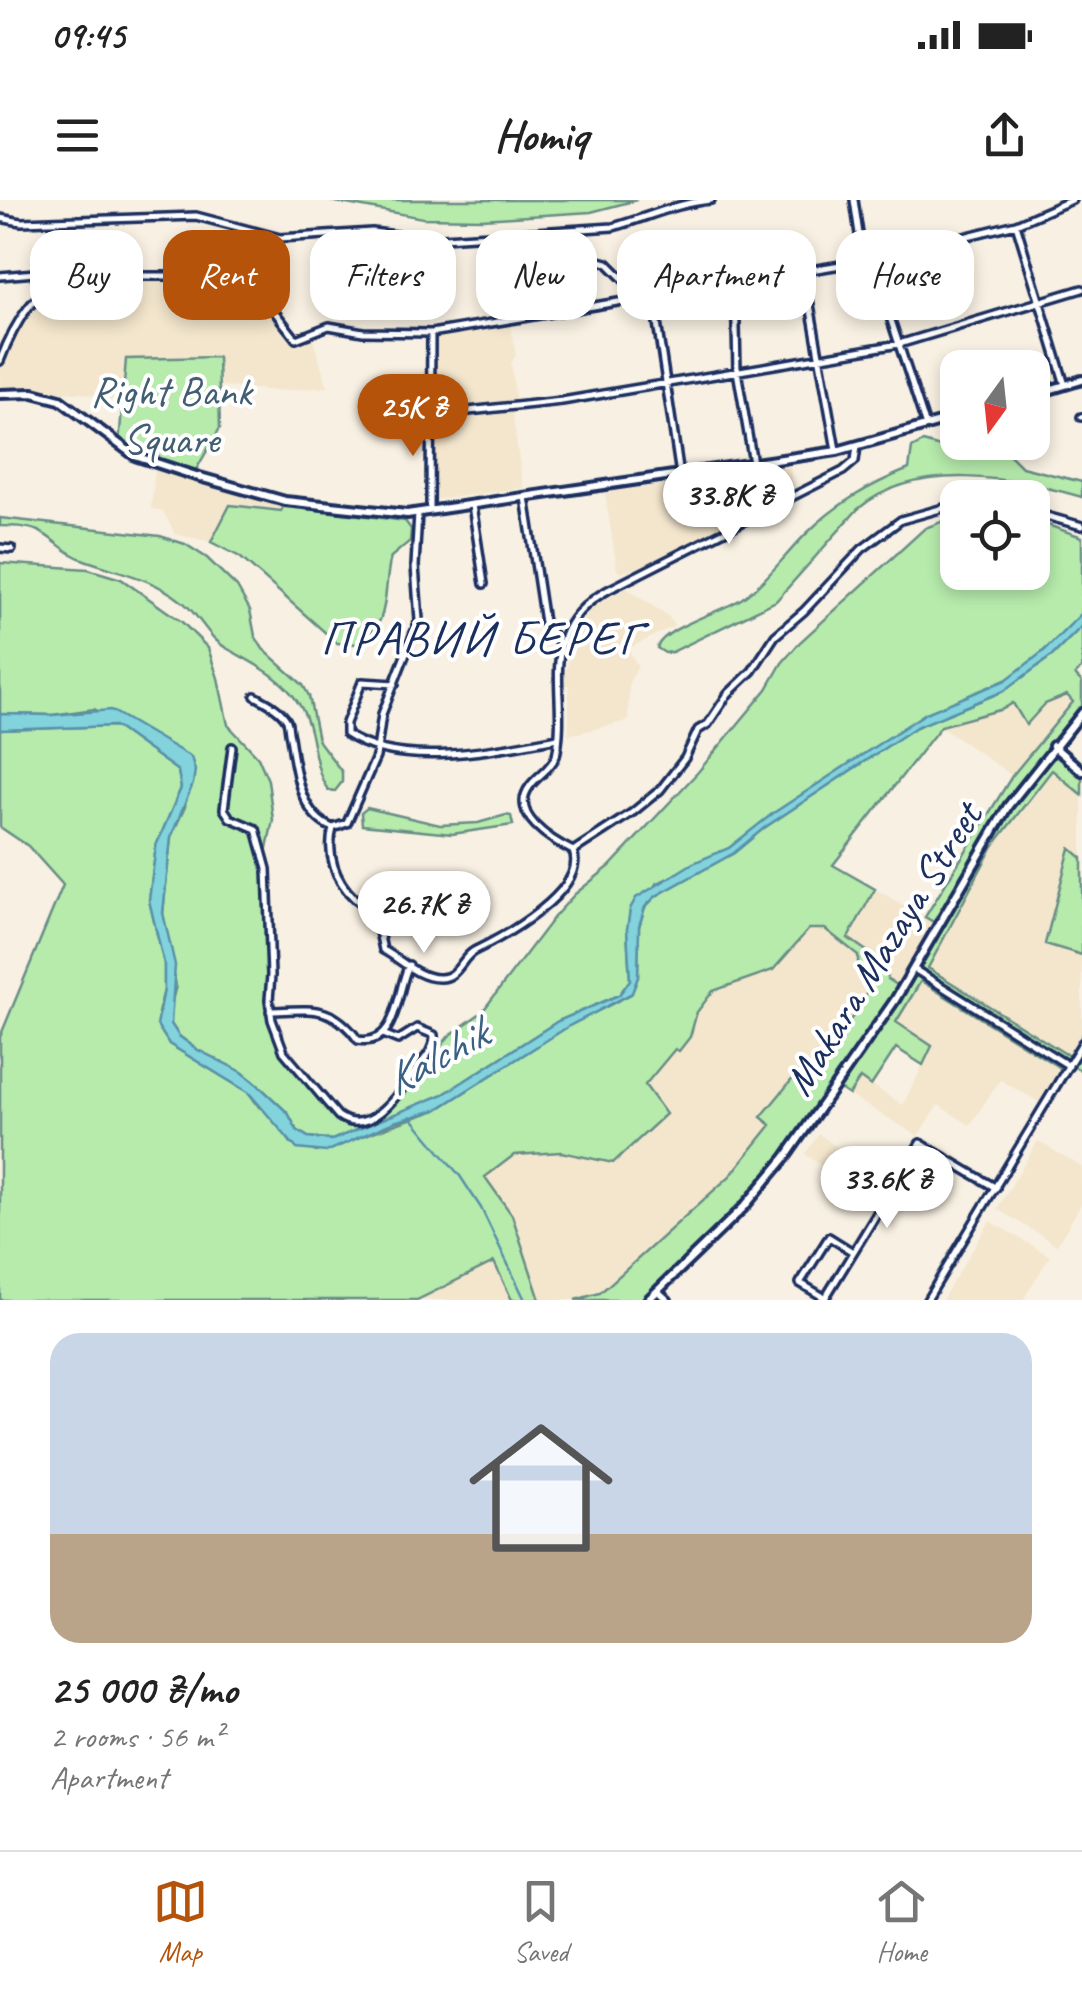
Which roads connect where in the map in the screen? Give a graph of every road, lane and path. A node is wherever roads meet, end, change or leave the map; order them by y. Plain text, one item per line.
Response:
1 (711, 200) edge
2 (854, 200) edge
3 (1072, 200) edge
4 (0, 218) edge
5 (1016, 224) junction
6 (579, 230) edge
7 (858, 230) edge
8 (974, 234) edge
9 (476, 237) edge
10 (30, 273) edge
11 (0, 276) edge
12 (143, 276) edge
13 (1082, 289) edge
14 (1040, 301) junction
15 (617, 302) edge
16 (30, 308) edge
17 (658, 320) edge
18 (735, 320) edge
19 (814, 320) edge
20 (891, 320) edge
21 (432, 332) junction
22 (899, 344) junction
23 (822, 359) junction
24 (0, 360) edge
25 (736, 371) junction
26 (1082, 380) edge
27 (668, 382) junction
28 (1066, 385) junction
29 (1050, 389) edge
30 (0, 394) edge
31 (431, 414) junction
32 (940, 422) edge
33 (926, 426) junction
34 (856, 446) junction
35 (836, 452) junction
36 (753, 464) junction
37 (680, 475) junction
38 (525, 498) junction
39 (472, 506) junction
40 (940, 509) edge
41 (430, 511) junction
42 (418, 513) junction
43 (1050, 517) edge
44 (1082, 526) edge
45 (0, 548) edge
46 (12, 549) dead end
47 (484, 584) dead end
48 (562, 644) junction
49 (395, 684) junction
50 (255, 696) dead end
51 (1082, 713) edge
52 (558, 738) junction
53 (1053, 746) junction
54 (232, 747) dead end
55 (378, 750) junction
56 (1082, 771) edge
57 (333, 828) junction
58 (573, 851) junction
59 (408, 965) junction
60 (914, 969) junction
61 (270, 1011) junction
62 (383, 1034) junction
63 (1082, 1044) edge
64 (1069, 1066) junction
65 (996, 1188) junction
66 (853, 1252) junction
67 (658, 1291) junction
68 (824, 1299) edge
69 (648, 1300) edge
70 (668, 1300) edge
71 (927, 1300) edge

1 - 6 street
2 - 7 street
3 - 5 street
4 - 9 street
5 - 8 street
5 - 14 street
10 - 11 street
12 - 21 street
13 - 14 street
14 - 22 street
14 - 28 street
15 - 21 street
16 - 24 street
17 - 27 street
18 - 25 street
19 - 23 street
20 - 22 street
21 - 31 street
22 - 23 street
22 - 33 street
23 - 25 street
23 - 35 street
25 - 27 street
25 - 36 street
26 - 28 street
27 - 31 street
27 - 37 street
28 - 29 street
30 - 42 street
31 - 41 street
32 - 33 street
33 - 34 street
34 - 35 street
34 - 48 street
35 - 36 street
36 - 37 street
37 - 38 street
38 - 39 street
38 - 48 street
39 - 41 street
39 - 47 street
40 - 58 street
41 - 42 street
42 - 49 street
43 - 44 street
45 - 46 street
48 - 52 street
49 - 55 street
49 - 55 street
50 - 57 street
51 - 53 street, Makara Mazaya Street
52 - 55 street
52 - 58 street
53 - 56 street
53 - 60 street, Makara Mazaya Street
54 - 61 street
55 - 57 street
57 - 59 street
58 - 59 street
59 - 62 street
60 - 64 street
60 - 67 street, Makara Mazaya Street
61 - 62 street
61 - 62 street
63 - 64 street
64 - 65 street
65 - 66 street
65 - 71 street
66 - 68 street
66 - 68 street
67 - 69 street, Makara Mazaya Street
67 - 70 street

